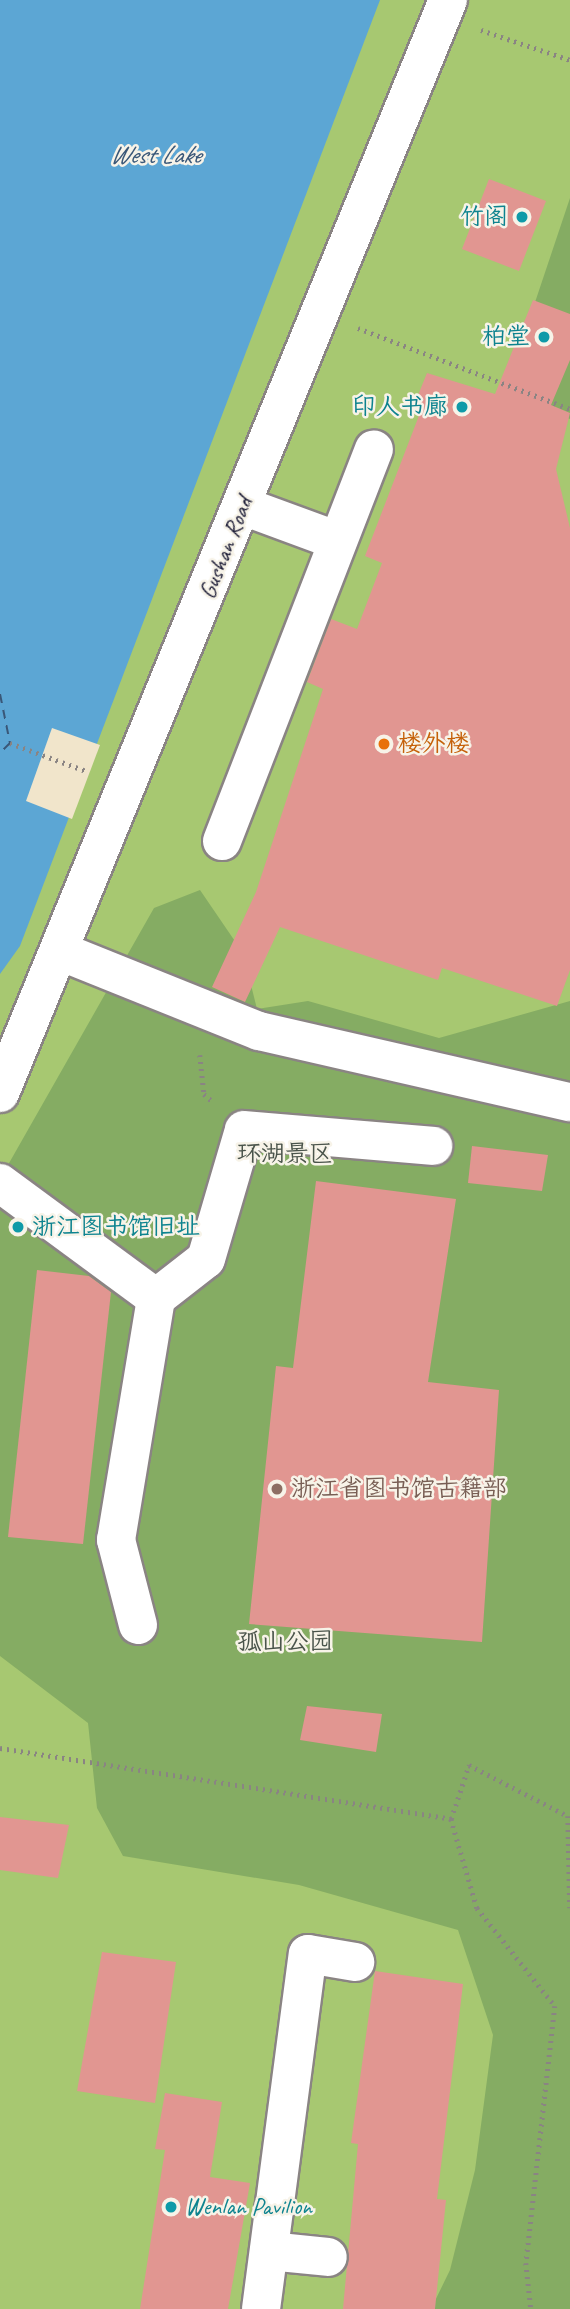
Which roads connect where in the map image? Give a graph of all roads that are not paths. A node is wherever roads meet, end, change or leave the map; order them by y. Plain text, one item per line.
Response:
1 (445, 8) edge
2 (374, 449) dead end
3 (243, 506) junction
4 (338, 541) junction
5 (222, 841) dead end
6 (62, 952) junction
7 (0, 1093) edge
8 (570, 1102) edge
9 (433, 1146) dead end
10 (0, 1183) edge
11 (156, 1298) junction
12 (138, 1625) dead end
13 (355, 1962) dead end
14 (269, 2251) junction
15 (328, 2257) dead end
16 (261, 2309) edge

1 - 3 street, Gushan Road
2 - 4 street
3 - 4 street
3 - 6 street, Gushan Road
4 - 5 street
6 - 7 street, Gushan Road
6 - 8 street
9 - 11 street
10 - 11 street
11 - 12 street
13 - 14 street
14 - 15 street
14 - 16 street

